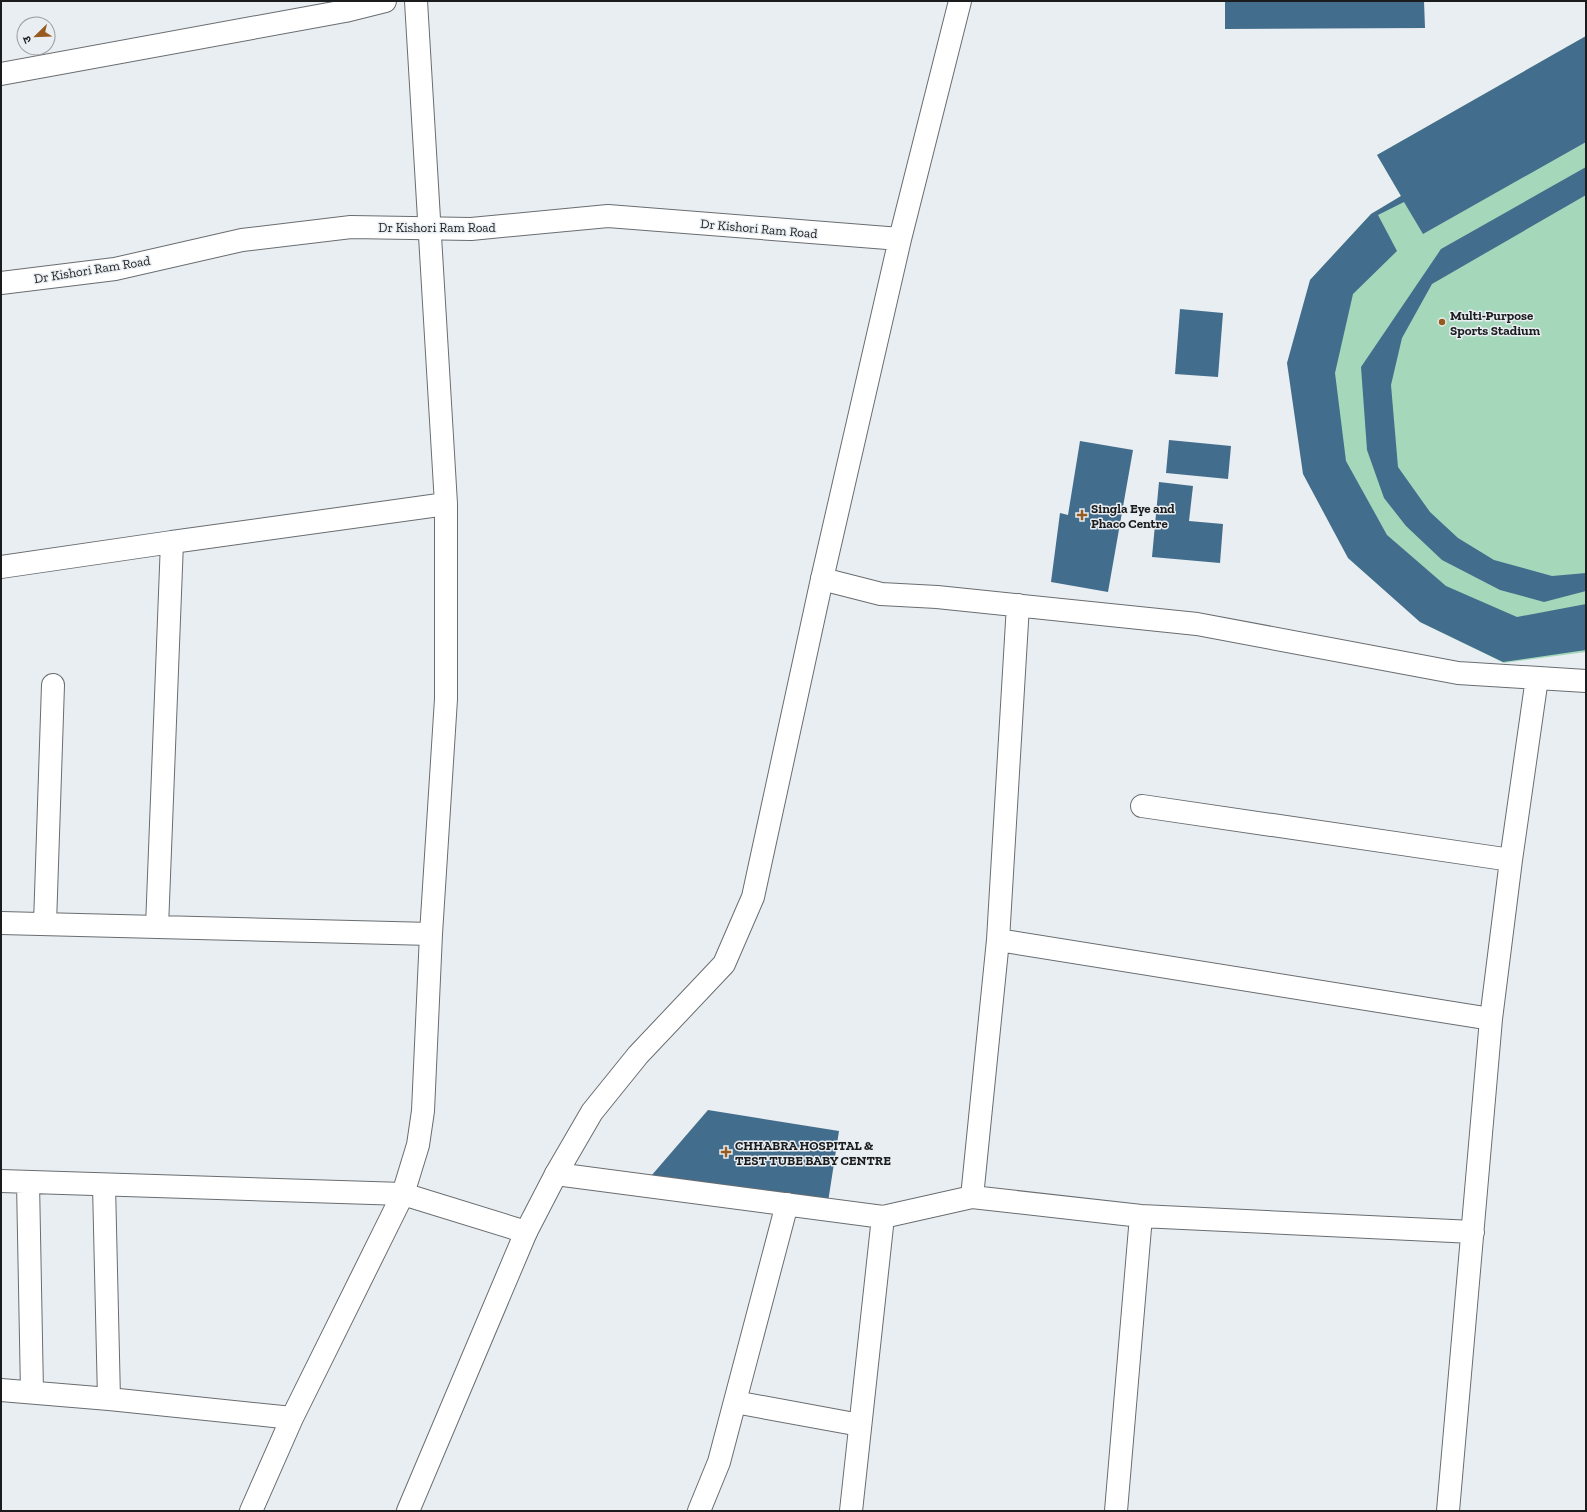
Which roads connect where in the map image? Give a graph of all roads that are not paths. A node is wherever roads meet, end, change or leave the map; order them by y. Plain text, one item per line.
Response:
1 (385, 1) edge
2 (416, 1) edge
3 (960, 1) edge
4 (344, 6) edge
5 (1, 74) edge
6 (430, 228) junction
7 (900, 240) junction
8 (1, 283) edge
9 (446, 504) junction
10 (172, 542) junction
11 (1, 567) edge
12 (822, 580) junction
13 (1018, 605) junction
14 (1537, 678) junction
15 (1586, 681) edge
16 (53, 685) dead end
17 (1142, 806) dead end
18 (1511, 860) junction
19 (1, 923) edge
20 (44, 924) junction
21 (157, 927) junction
22 (431, 934) junction
23 (998, 940) junction
24 (1491, 1019) junction
25 (556, 1174) junction
26 (1, 1181) edge
27 (28, 1182) junction
28 (104, 1185) junction
29 (403, 1194) junction
30 (972, 1197) junction
31 (787, 1204) junction
32 (1141, 1216) junction
33 (883, 1217) junction
34 (526, 1232) junction
35 (1473, 1232) junction
36 (1, 1390) edge
37 (32, 1392) junction
38 (109, 1399) junction
39 (735, 1402) junction
40 (292, 1418) junction
41 (860, 1425) junction
42 (251, 1511) edge
43 (408, 1511) edge
44 (699, 1511) edge
45 (851, 1511) edge
46 (1116, 1511) edge
47 (1448, 1511) edge

1 - 4 street
2 - 6 street
3 - 7 street
4 - 5 street
6 - 7 street, Dr Kishori Ram Road
6 - 8 street, Dr Kishori Ram Road
6 - 9 street
7 - 12 street
9 - 10 street
9 - 22 street
10 - 11 street
10 - 21 street
12 - 13 street
12 - 25 street
13 - 14 street
13 - 23 street
14 - 15 street
14 - 18 street
16 - 20 street
17 - 18 street
18 - 24 street
19 - 20 street
20 - 21 street
21 - 22 street
22 - 29 street
23 - 24 street
23 - 30 street
24 - 35 street
25 - 31 street
25 - 34 street
26 - 27 street
27 - 28 street
27 - 37 street
28 - 29 street
28 - 38 street
29 - 34 street
29 - 40 street
30 - 32 street
30 - 33 street
31 - 33 street
31 - 39 street
32 - 35 street
32 - 46 street
33 - 41 street
34 - 43 street
35 - 47 street
36 - 37 street
37 - 38 street
38 - 40 street
39 - 41 street
39 - 44 street
40 - 42 street
41 - 45 street

